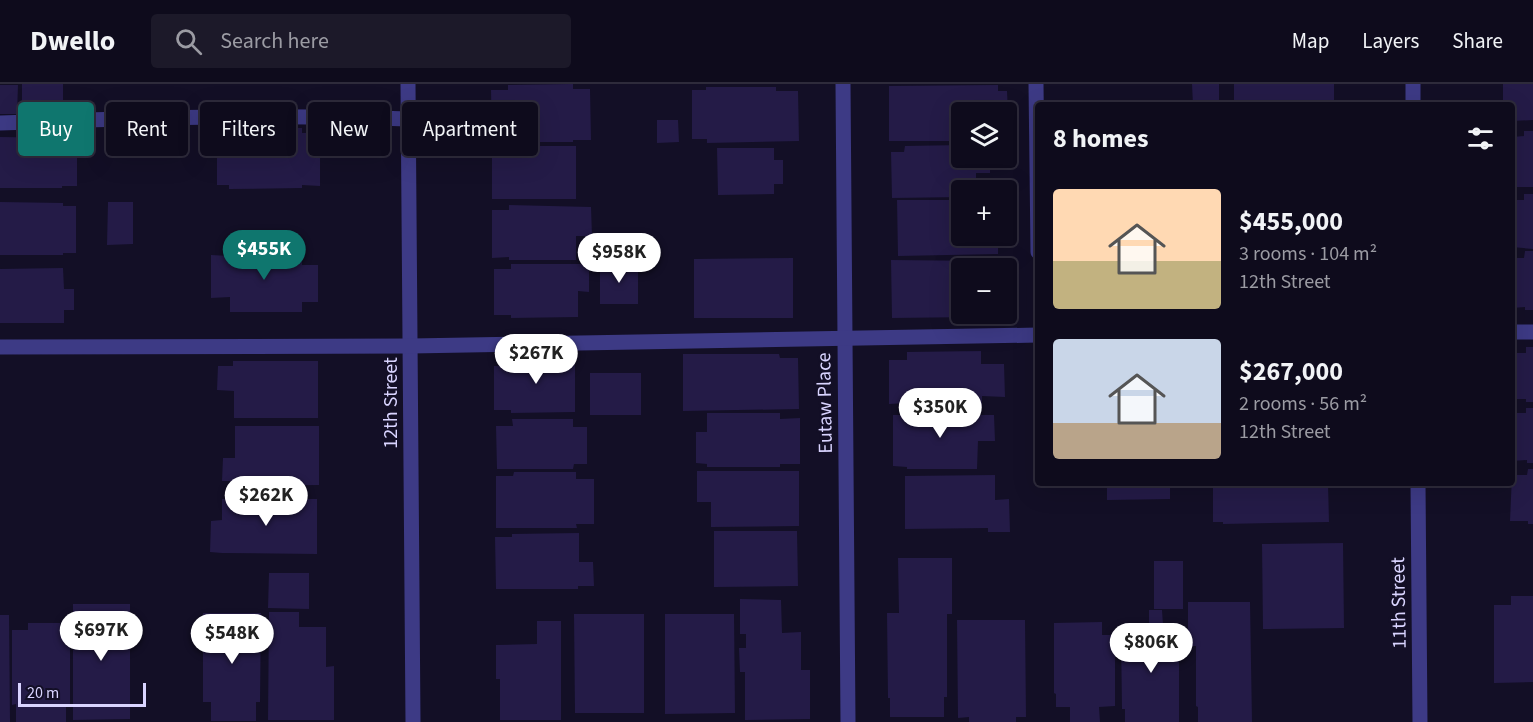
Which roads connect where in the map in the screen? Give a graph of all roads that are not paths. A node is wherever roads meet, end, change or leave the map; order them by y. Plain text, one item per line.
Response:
1 (408, 84) edge
2 (843, 84) edge
3 (1036, 84) edge
4 (1413, 84) edge
5 (408, 102) edge
6 (1036, 102) edge
7 (1413, 102) edge
8 (402, 119) edge
9 (0, 123) edge
10 (408, 156) edge
11 (1515, 332) edge
12 (1533, 332) edge
13 (1035, 335) edge
14 (844, 338) junction
15 (411, 346) junction
16 (0, 347) edge
17 (1418, 486) edge
18 (413, 722) edge
19 (848, 722) edge
20 (1420, 722) edge

1 - 5 street, 12th Street
2 - 14 street, Eutaw Place
3 - 6 street
4 - 7 street
8 - 9 street
10 - 15 street, 12th Street
11 - 12 street
13 - 14 street
14 - 15 street
14 - 19 street, Eutaw Place
15 - 16 street
15 - 18 street, 12th Street
17 - 20 street, 11th Street

